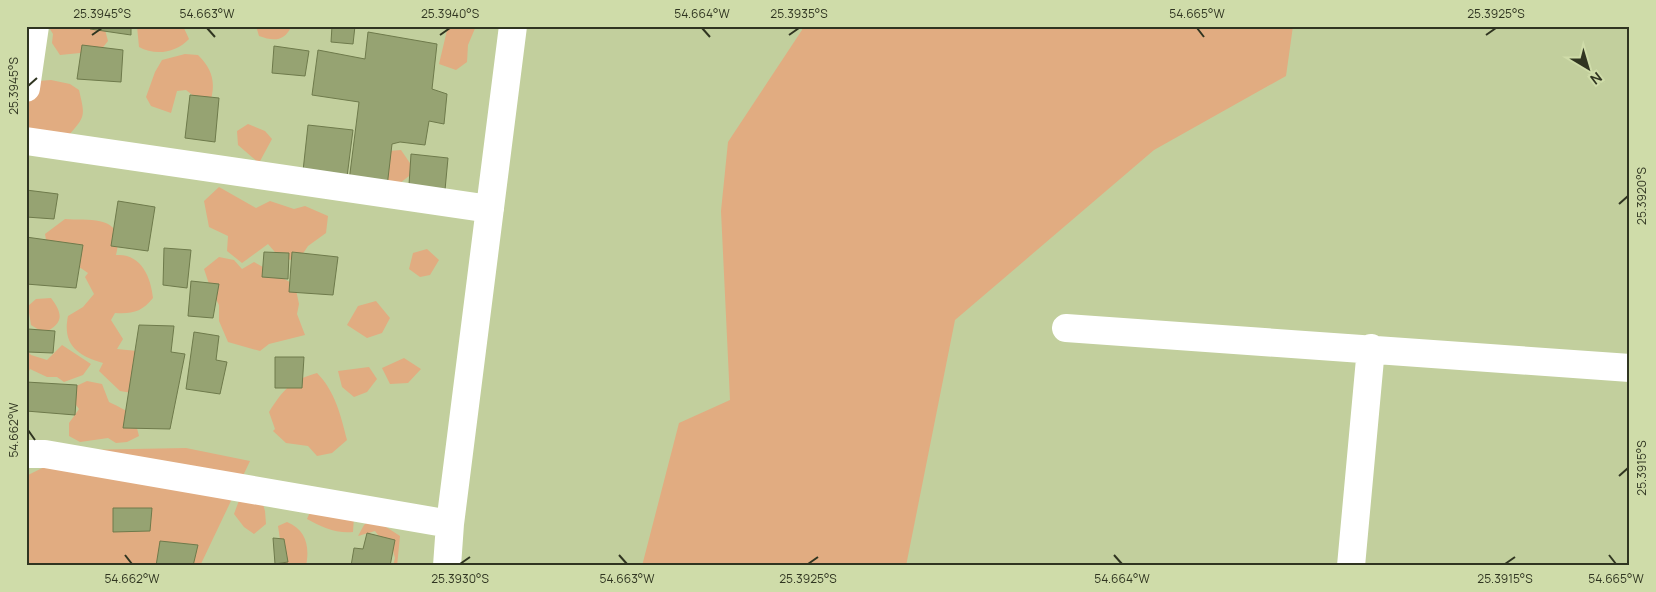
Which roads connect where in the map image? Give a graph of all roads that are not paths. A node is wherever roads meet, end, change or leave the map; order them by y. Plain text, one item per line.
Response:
1 (35, 26) edge
2 (514, 26) edge
3 (26, 88) edge
4 (26, 141) edge
5 (490, 209) junction
6 (1066, 328) dead end
7 (1371, 348) junction
8 (1630, 368) edge
9 (26, 454) edge
10 (450, 524) junction
11 (447, 566) edge
12 (1351, 566) edge

1 - 3 street
2 - 5 street
4 - 5 street
5 - 10 street
6 - 7 street
7 - 8 street
7 - 12 street
9 - 10 street
10 - 11 street

